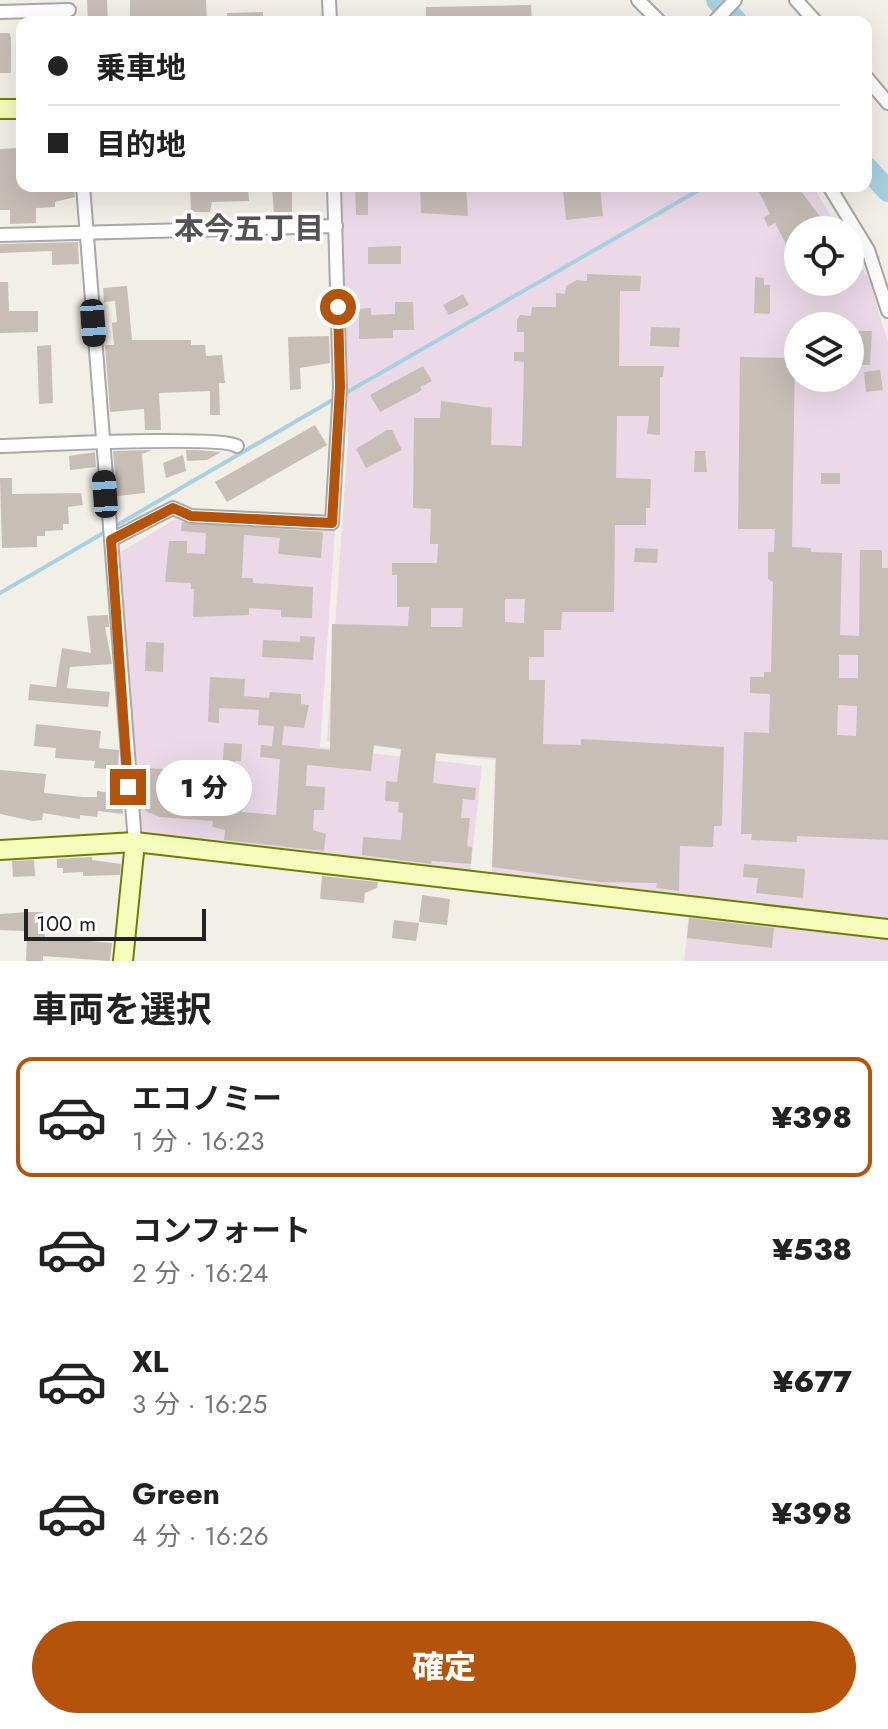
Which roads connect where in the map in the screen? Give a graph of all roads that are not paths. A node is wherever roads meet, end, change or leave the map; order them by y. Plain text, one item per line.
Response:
1 (638, 0) edge
2 (735, 0) edge
3 (796, 0) edge
4 (69, 11) edge
5 (0, 12) edge
6 (654, 16) edge
7 (720, 16) edge
8 (811, 16) edge
9 (872, 84) edge
10 (888, 103) edge
11 (83, 192) edge
12 (334, 192) edge
13 (833, 192) edge
14 (336, 226) junction
15 (86, 233) junction
16 (0, 235) edge
17 (888, 311) edge
18 (101, 443) junction
19 (0, 446) edge
20 (237, 446) dead end
21 (111, 540) junction
22 (135, 842) junction
23 (0, 850) edge
24 (888, 929) edge
25 (123, 961) edge

1 - 6 street
2 - 7 street
3 - 8 street
4 - 5 street
9 - 10 street
11 - 15 street
12 - 14 street
13 - 17 street
14 - 15 street
14 - 21 street
15 - 16 street
15 - 18 street
18 - 19 street
18 - 20 street
18 - 21 street
21 - 22 street
22 - 23 street
22 - 24 street
22 - 25 street

